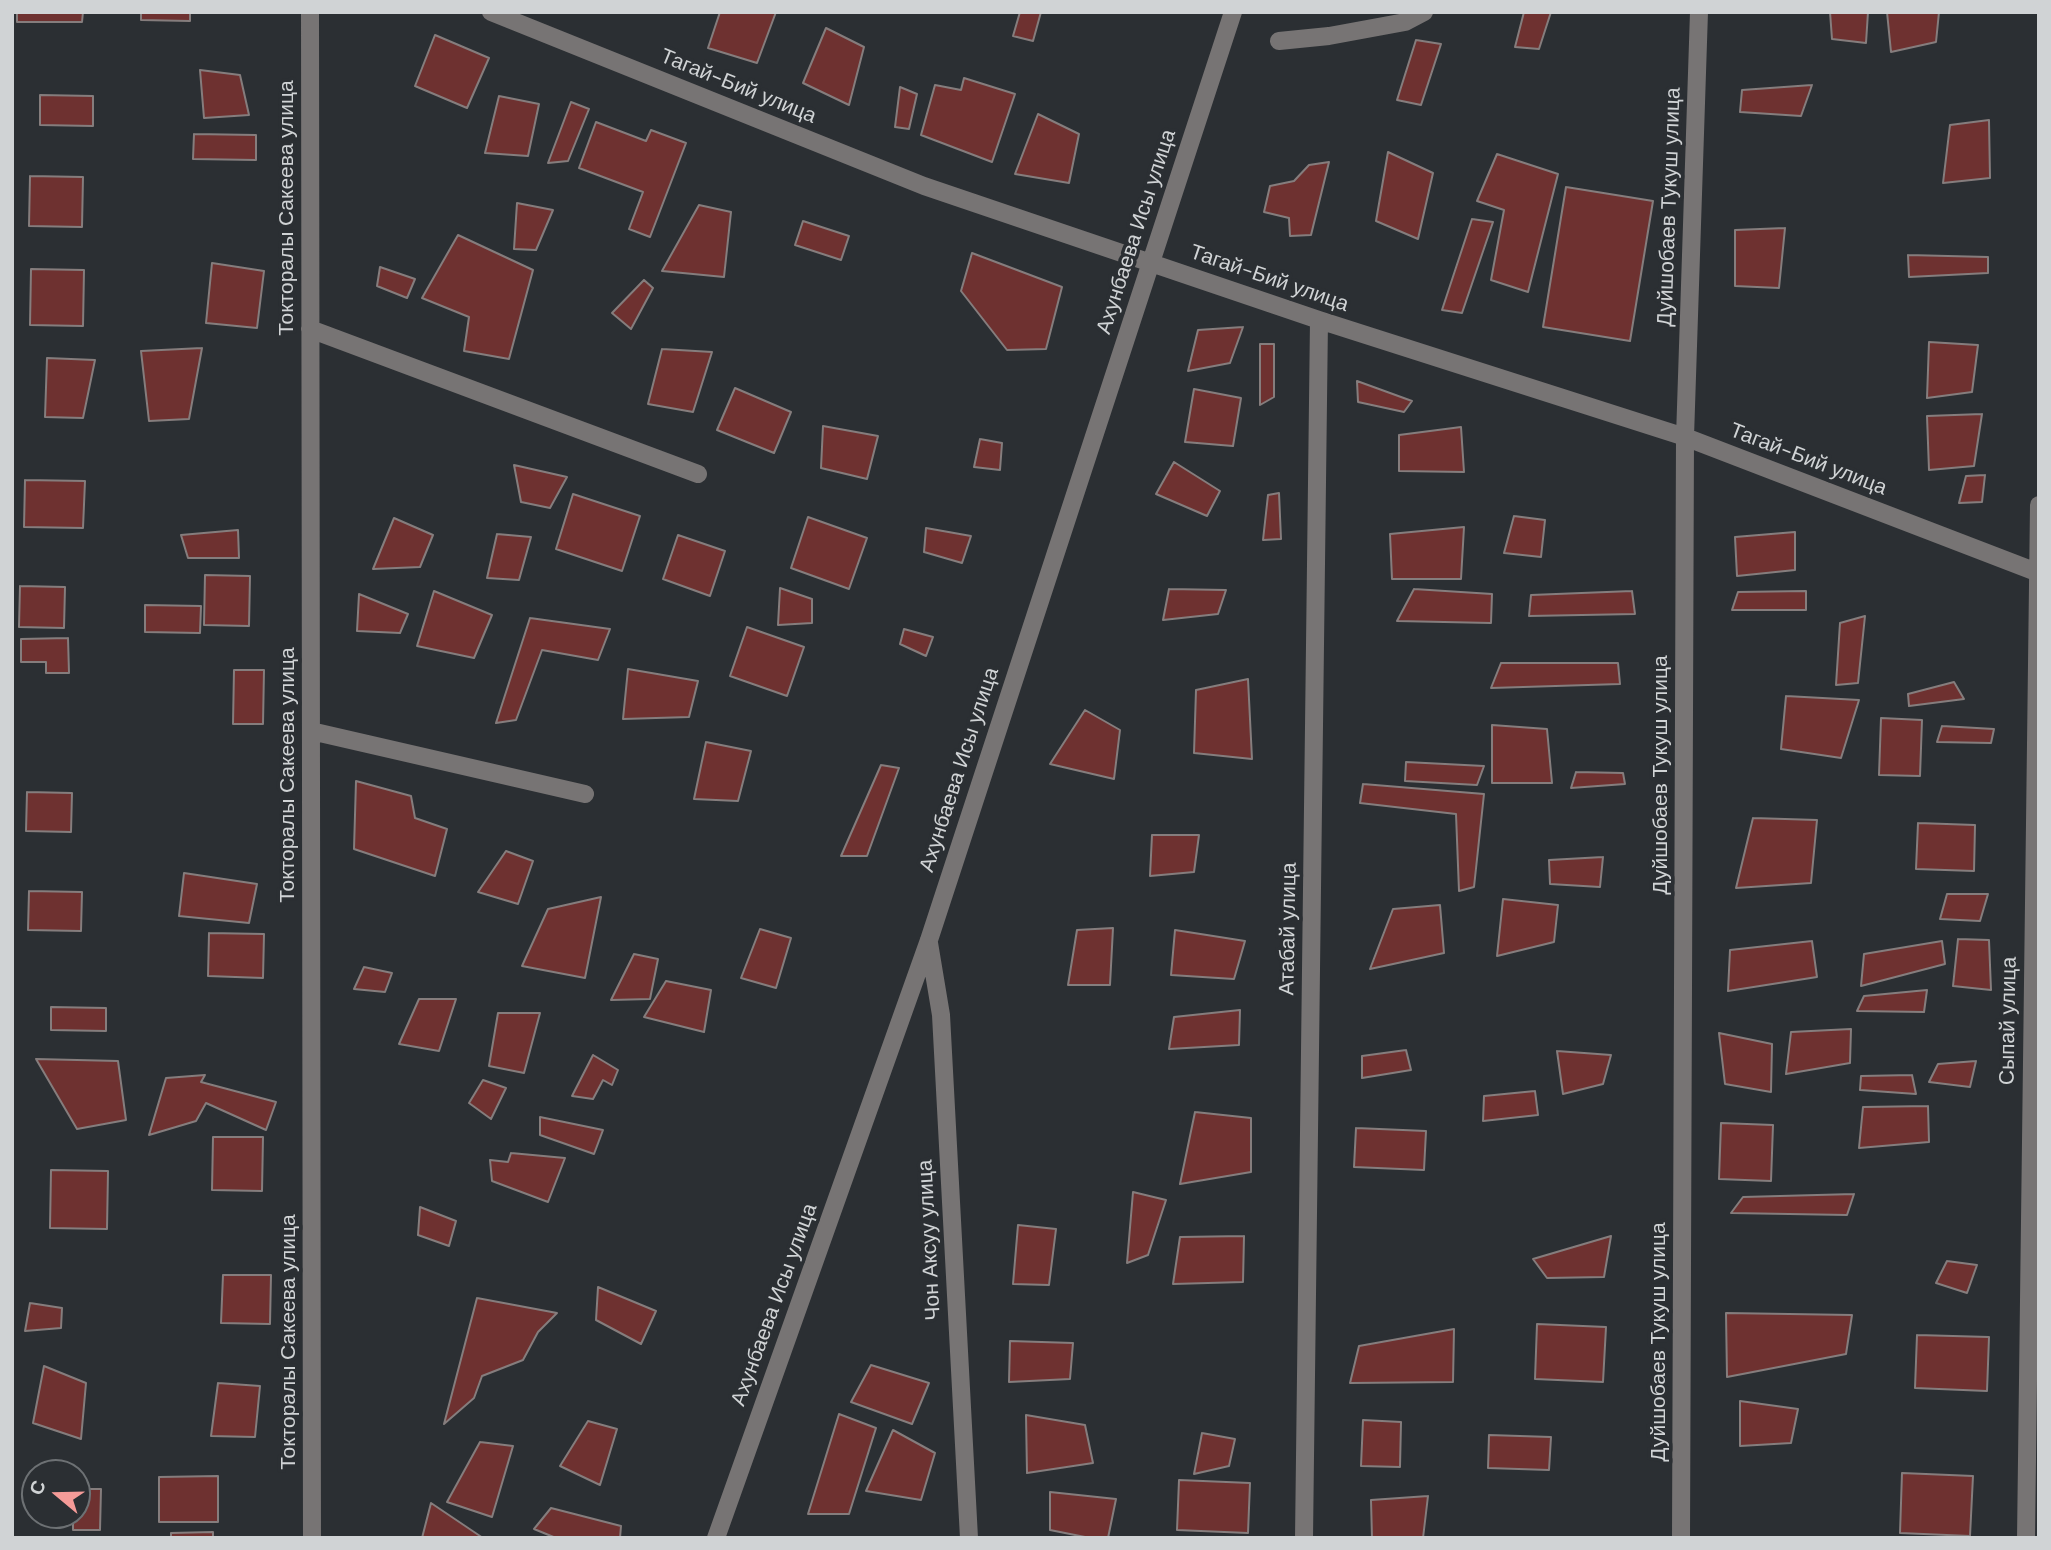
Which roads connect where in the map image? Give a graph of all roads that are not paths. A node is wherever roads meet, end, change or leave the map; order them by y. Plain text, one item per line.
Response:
1 (310, 12) edge
2 (491, 12) edge
3 (1233, 12) edge
4 (1424, 12) edge
5 (1699, 12) edge
6 (1279, 41) dead end
7 (1151, 263) junction
8 (1319, 320) junction
9 (310, 329) junction
10 (1685, 437) junction
11 (698, 474) dead end
12 (2039, 505) edge
13 (2038, 573) edge
14 (311, 731) junction
15 (585, 794) dead end
16 (929, 940) junction
17 (312, 1538) edge
18 (716, 1538) edge
19 (969, 1538) edge
20 (1304, 1538) edge
21 (1681, 1538) edge
22 (2026, 1538) edge

1 - 9 street, Токторалы Сакеева улица
2 - 7 street, Тагай-Бий улица
3 - 7 street, Ахунбаева Исы улица
4 - 6 street
5 - 10 street, Дуйшобаев Тукуш улица
7 - 8 street, Тагай-Бий улица
7 - 16 street, Ахунбаева Исы улица
8 - 10 street, Тагай-Бий улица
8 - 20 street, Атабай улица
9 - 11 street
9 - 14 street, Токторалы Сакеева улица
10 - 13 street, Тагай-Бий улица
10 - 21 street, Дуйшобаев Тукуш улица
12 - 13 street, Сыпай улица
13 - 22 street, Сыпай улица
14 - 15 street
14 - 17 street, Токторалы Сакеева улица
16 - 18 street, Ахунбаева Исы улица
16 - 19 street, Чон Аксуу улица

